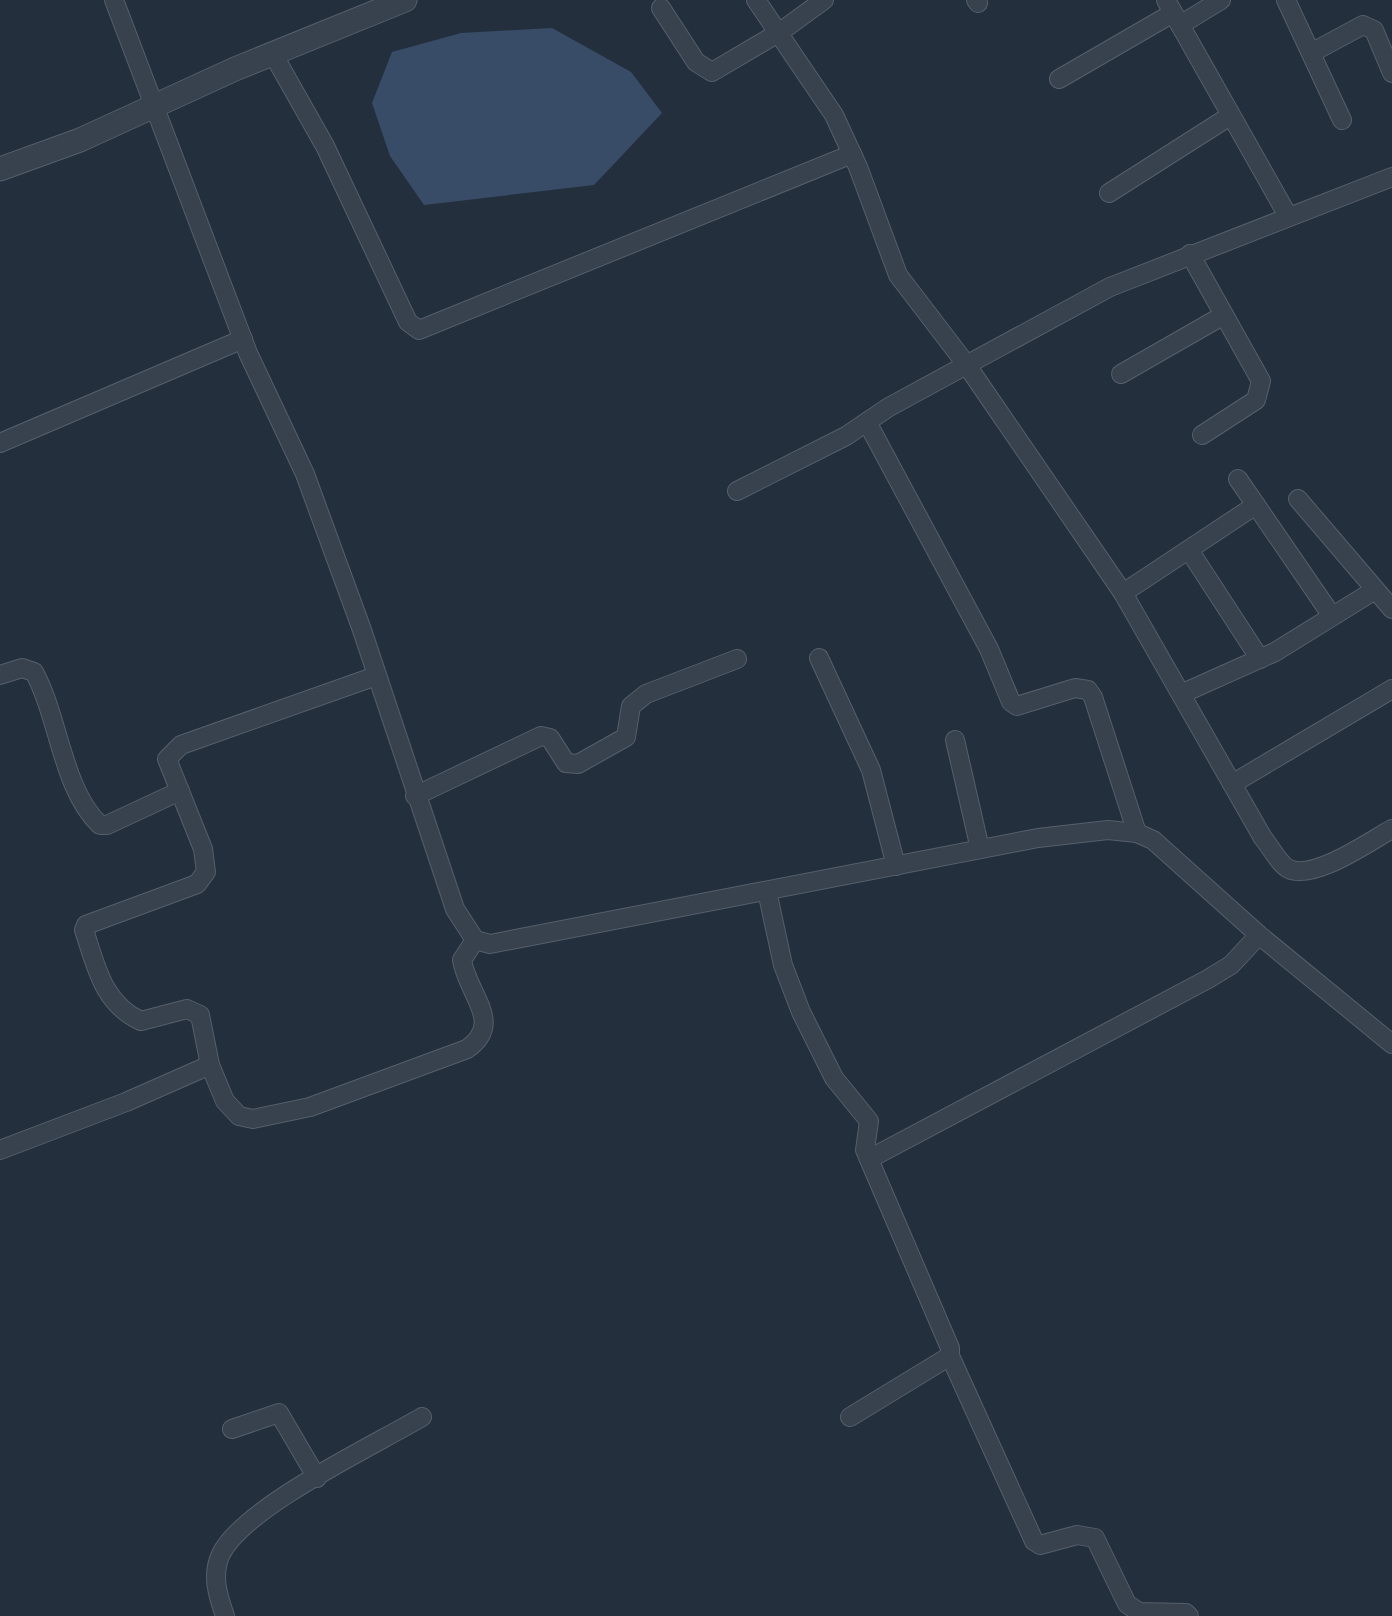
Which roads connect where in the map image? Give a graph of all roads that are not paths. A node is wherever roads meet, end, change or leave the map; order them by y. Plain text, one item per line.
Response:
1 (114, 0) edge
2 (405, 0) edge
3 (756, 0) edge
4 (824, 0) edge
5 (1221, 0) edge
6 (1286, 0) edge
7 (662, 8) dead end
8 (1173, 13) edge
9 (780, 33) junction
10 (1311, 53) junction
11 (273, 54) junction
12 (1392, 73) edge
13 (1059, 79) dead end
14 (154, 107) junction
15 (1230, 116) junction
16 (1342, 120) dead end
17 (852, 155) junction
18 (0, 169) edge
19 (1392, 177) edge
20 (1109, 193) dead end
21 (1288, 216) junction
22 (1190, 254) junction
23 (1224, 315) junction
24 (243, 339) junction
25 (966, 364) junction
26 (1121, 374) dead end
27 (867, 422) junction
28 (1202, 435) dead end
29 (0, 443) edge
30 (1238, 480) dead end
31 (737, 491) dead end
32 (1298, 499) dead end
33 (1256, 505) junction
34 (1189, 550) junction
35 (1375, 590) junction
36 (1123, 593) junction
37 (1392, 609) edge
38 (1332, 616) junction
39 (819, 658) dead end
40 (737, 659) dead end
41 (1260, 659) junction
42 (0, 676) edge
43 (376, 676) junction
44 (1392, 690) edge
45 (1181, 694) junction
46 (954, 740) dead end
47 (1232, 784) junction
48 (180, 791) junction
49 (415, 796) junction
50 (1392, 829) edge
51 (1137, 833) junction
52 (980, 849) junction
53 (896, 866) junction
54 (768, 891) junction
55 (1259, 935) junction
56 (475, 940) junction
57 (1392, 1044) edge
58 (210, 1065) junction
59 (0, 1150) edge
60 (869, 1159) junction
61 (950, 1356) junction
62 (422, 1417) dead end
63 (850, 1417) dead end
64 (232, 1429) dead end
65 (317, 1478) junction
66 (225, 1616) edge
67 (1189, 1616) edge

1 - 14 street
2 - 11 street
3 - 9 street
4 - 9 street
5 - 8 street
6 - 10 street
7 - 9 street
8 - 13 street
8 - 15 street
9 - 17 street
10 - 12 street
10 - 16 street
11 - 14 street
11 - 17 street
14 - 18 street
14 - 24 street
15 - 20 street
15 - 21 street
17 - 25 street
19 - 21 street
21 - 22 street
22 - 23 street
22 - 25 street
23 - 26 street
23 - 28 street
24 - 29 street
24 - 43 street
25 - 27 street
25 - 36 street
27 - 31 street
27 - 51 street
30 - 33 street
32 - 35 street
33 - 34 street
33 - 38 street
34 - 36 street
34 - 41 street
35 - 37 street
35 - 38 street
36 - 45 street
38 - 41 street
39 - 53 street
40 - 49 street
41 - 45 street
42 - 48 street
43 - 48 street
43 - 49 street
44 - 47 street
45 - 47 street
46 - 52 street
47 - 50 street
48 - 58 street
49 - 56 street
51 - 52 street
51 - 55 street
52 - 53 street
53 - 54 street
54 - 56 street
54 - 60 street
55 - 57 street
55 - 60 street
56 - 58 street
58 - 59 street
60 - 61 street
61 - 63 street
61 - 67 street
62 - 65 street
64 - 65 street
65 - 66 street

